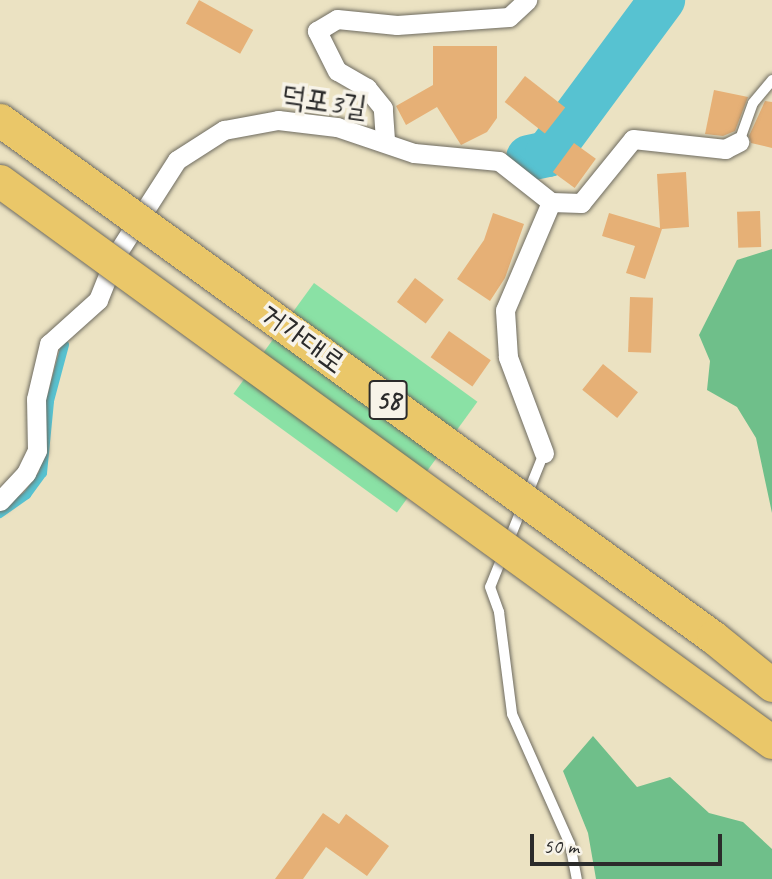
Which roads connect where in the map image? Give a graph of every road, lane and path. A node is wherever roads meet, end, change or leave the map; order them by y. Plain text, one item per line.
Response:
1 (527, 0) edge
2 (772, 80) edge
3 (0, 120) edge
4 (385, 140) junction
5 (739, 142) joint
6 (0, 181) edge
7 (551, 202) junction
8 (544, 453) joint
9 (0, 501) edge
10 (772, 685) edge
11 (772, 742) edge
12 (577, 879) edge

1 - 4 street
2 - 5 lane
3 - 10 highway, 거가대로 / 58, bridge
4 - 7 street, 덕포3길
4 - 9 street, 덕포3길
5 - 7 street
6 - 11 highway, 거가대로 / 58, bridge
7 - 8 street
8 - 12 lane

